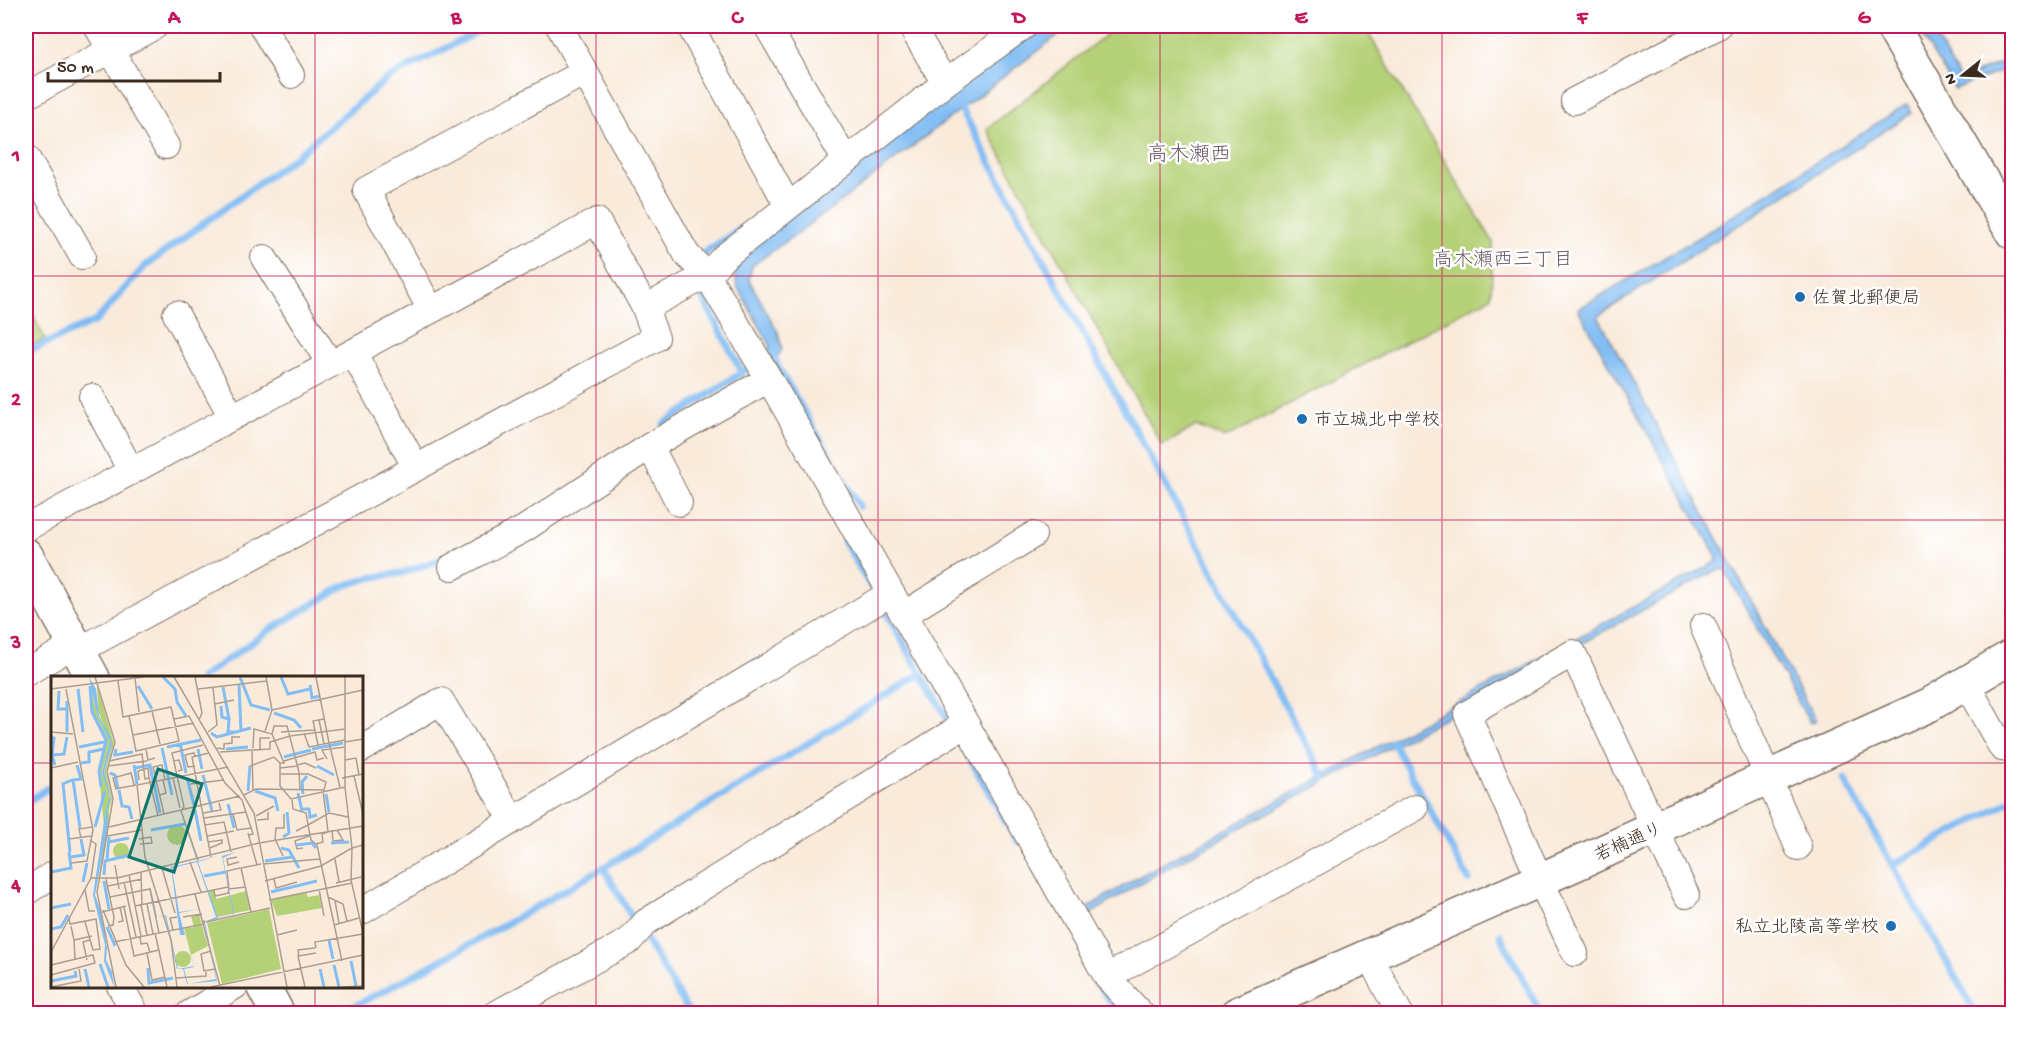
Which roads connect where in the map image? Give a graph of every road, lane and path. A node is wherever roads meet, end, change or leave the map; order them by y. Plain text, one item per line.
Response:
1 (97, 26) edge
2 (155, 26) edge
3 (262, 26) edge
4 (559, 26) edge
5 (690, 26) edge
6 (767, 26) edge
7 (911, 26) edge
8 (1023, 26) edge
9 (1718, 26) edge
10 (1892, 26) edge
11 (111, 50) junction
12 (585, 72) junction
13 (291, 75) dead end
14 (945, 83) junction
15 (26, 96) edge
16 (1574, 101) dead end
17 (166, 146) dead end
18 (26, 157) edge
19 (846, 161) junction
20 (788, 206) junction
21 (2013, 232) edge
22 (82, 256) dead end
23 (264, 258) dead end
24 (708, 275) junction
25 (645, 308) junction
26 (431, 310) junction
27 (176, 314) dead end
28 (353, 352) junction
29 (330, 364) junction
30 (763, 368) junction
31 (92, 397) dead end
32 (232, 417) junction
33 (650, 446) junction
34 (416, 468) junction
35 (132, 471) junction
36 (679, 503) dead end
37 (26, 528) edge
38 (1033, 535) dead end
39 (26, 555) edge
40 (452, 567) dead end
41 (882, 598) junction
42 (903, 615) junction
43 (1703, 626) dead end
44 (2013, 656) edge
45 (82, 658) edge
46 (26, 673) edge
47 (1966, 683) junction
48 (958, 729) junction
49 (363, 747) edge
50 (2002, 748) dead end
51 (1768, 778) junction
52 (1415, 808) dead end
53 (513, 820) junction
54 (1655, 829) junction
55 (1798, 847) dead end
56 (51, 876) edge
57 (1540, 880) junction
58 (26, 892) edge
59 (1686, 895) dead end
60 (363, 910) edge
61 (1575, 953) dead end
62 (1369, 956) junction
63 (1107, 977) junction
64 (121, 988) edge
65 (233, 988) edge
66 (265, 988) edge
67 (136, 1014) edge
68 (189, 1014) edge
69 (278, 1014) edge
70 (496, 1014) edge
71 (1141, 1014) edge
72 (1237, 1014) edge
73 (1400, 1014) edge

1 - 11 street
2 - 11 street
3 - 13 street
4 - 12 street
5 - 20 street
6 - 19 street
7 - 14 street
8 - 14 street
9 - 16 street
10 - 21 street
11 - 15 street
11 - 17 street
12 - 24 street
12 - 26 street
14 - 19 street
18 - 22 street
19 - 20 street
20 - 24 street
23 - 29 street
24 - 25 street
24 - 30 street
25 - 26 street
25 - 34 street
26 - 28 street
27 - 32 street
28 - 29 street
28 - 34 street
29 - 32 street
30 - 33 street
30 - 41 street
31 - 35 street
32 - 35 street
33 - 36 street
33 - 40 street
34 - 45 street
35 - 37 street
38 - 42 street
39 - 45 street
41 - 42 street
41 - 53 street
42 - 48 street
43 - 51 street
44 - 47 street, 若楠通り
45 - 46 street
47 - 50 street
47 - 51 street, 若楠通り
48 - 63 street
48 - 70 street
49 - 53 street
51 - 54 street, 若楠通り
51 - 55 street
52 - 63 street
53 - 60 street
54 - 57 street, 若楠通り
54 - 57 street
54 - 59 street
56 - 58 street
57 - 61 street
57 - 62 street, 若楠通り
62 - 72 street, 若楠通り
62 - 73 street
63 - 71 street
64 - 67 street
65 - 68 street
66 - 69 street

